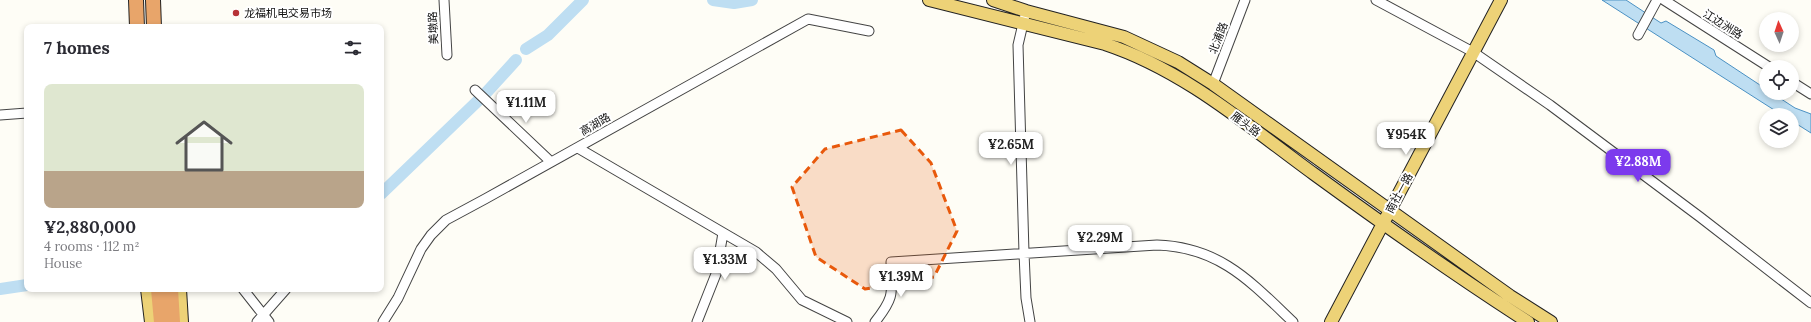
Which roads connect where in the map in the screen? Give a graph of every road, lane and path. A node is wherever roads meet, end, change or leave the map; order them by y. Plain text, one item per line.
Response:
1 (136, 0) edge
2 (153, 0) edge
3 (444, 0) edge
4 (929, 0) edge
5 (993, 0) edge
6 (1245, 0) edge
7 (1376, 0) edge
8 (1501, 0) edge
9 (1657, 0) edge
10 (1664, 0) edge
11 (1026, 11) junction
12 (1023, 23) junction
13 (137, 24) edge
14 (154, 24) edge
15 (869, 31) dead end
16 (1638, 35) dead end
17 (1473, 52) junction
18 (447, 55) dead end
19 (1759, 61) edge
20 (1213, 84) junction
21 (1799, 86) edge
22 (475, 90) dead end
23 (1811, 94) edge
24 (24, 113) edge
25 (0, 115) edge
26 (578, 148) junction
27 (551, 162) junction
28 (1390, 211) junction
29 (1382, 224) junction
30 (723, 233) junction
31 (1024, 253) junction
32 (148, 292) edge
33 (157, 292) edge
34 (171, 292) edge
35 (180, 292) edge
36 (245, 292) edge
37 (284, 292) edge
38 (1811, 303) edge
39 (267, 318) edge
40 (152, 320) edge
41 (173, 322) edge
42 (182, 322) edge
43 (257, 322) edge
44 (383, 322) edge
45 (697, 322) edge
46 (847, 322) edge
47 (875, 322) edge
48 (1030, 322) edge
49 (1293, 322) edge
50 (1331, 322) edge
51 (1528, 322) edge
52 (1551, 322) edge

1 - 13 highway
2 - 14 highway
3 - 18 street, 美墩路
4 - 12 main road, 雁头路
5 - 11 main road, 雁头路
6 - 20 street, 北浦路
7 - 17 street
8 - 17 main road, 南社一路
9 - 16 street
10 - 19 street, 江边洲路
11 - 12 street
11 - 20 main road, 雁头路
12 - 29 main road, 雁头路
12 - 31 street
15 - 26 street, 高湖路
17 - 28 main road, 南社一路
17 - 38 street
20 - 28 main road, 雁头路
21 - 23 street
22 - 27 street
24 - 25 street
26 - 27 street, 高湖路
26 - 30 street
27 - 44 street, 高湖路
28 - 29 main road, 南社一路
28 - 52 main road, 雁头路
29 - 50 main road, 南社一路
29 - 51 main road, 雁头路
30 - 45 street
30 - 46 street
31 - 47 street
31 - 48 street
31 - 49 street
32 - 40 main road
33 - 40 highway
34 - 41 highway
35 - 42 main road
36 - 39 street
37 - 39 street
39 - 43 street

